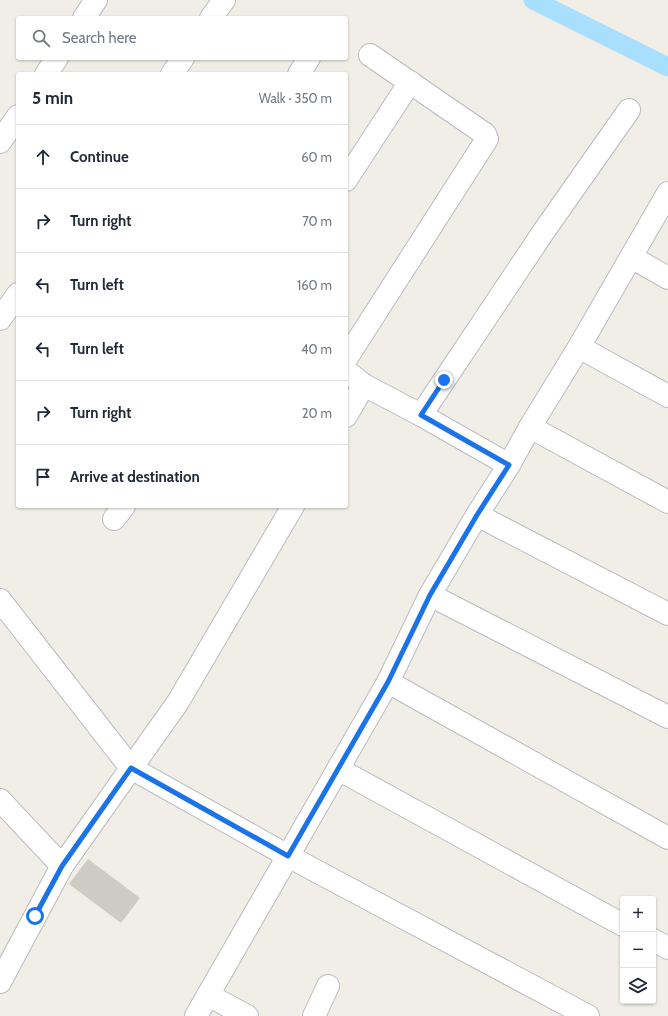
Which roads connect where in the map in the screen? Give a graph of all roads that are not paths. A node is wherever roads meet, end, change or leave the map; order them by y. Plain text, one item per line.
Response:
1 (96, 0) edge
2 (224, 0) edge
3 (85, 16) edge
4 (212, 16) edge
5 (370, 55) dead end
6 (56, 60) edge
7 (182, 60) edge
8 (308, 60) edge
9 (47, 72) edge
10 (173, 72) edge
11 (300, 72) edge
12 (410, 82) junction
13 (629, 110) dead end
14 (348, 177) edge
15 (668, 193) edge
16 (631, 257) junction
17 (668, 278) edge
18 (16, 297) edge
19 (0, 319) edge
20 (579, 347) junction
21 (348, 356) edge
22 (348, 373) edge
23 (364, 385) junction
24 (668, 396) edge
25 (348, 413) edge
26 (421, 415) junction
27 (530, 427) junction
28 (509, 465) junction
29 (668, 502) edge
30 (292, 508) edge
31 (477, 515) junction
32 (430, 595) junction
33 (0, 600) edge
34 (668, 614) edge
35 (388, 682) junction
36 (668, 717) edge
37 (131, 768) junction
38 (338, 769) junction
39 (0, 800) edge
40 (668, 838) edge
41 (288, 856) junction
42 (62, 866) junction
43 (620, 923) edge
44 (656, 942) edge
45 (668, 948) edge
46 (0, 982) edge
47 (328, 986) dead end
48 (208, 995) junction
49 (196, 1016) edge
50 (247, 1016) edge
51 (314, 1016) edge
52 (588, 1016) edge

1 - 3 street
2 - 4 street
5 - 12 street
6 - 9 street
7 - 10 street
8 - 11 street
12 - 14 street
12 - 21 street
13 - 26 street
15 - 16 street
16 - 17 street
16 - 20 street
18 - 19 street
20 - 24 street
20 - 27 street
22 - 23 street
23 - 25 street
23 - 26 street
26 - 28 street
27 - 28 street
27 - 29 street
28 - 31 street
30 - 37 street
31 - 32 street
31 - 34 street
32 - 35 street
32 - 36 street
33 - 37 street
35 - 38 street
35 - 40 street
37 - 41 street
37 - 42 street
38 - 41 street
38 - 43 street
39 - 42 street
41 - 48 street
41 - 52 street
42 - 46 street
44 - 45 street
47 - 51 street
48 - 49 street
48 - 50 street

